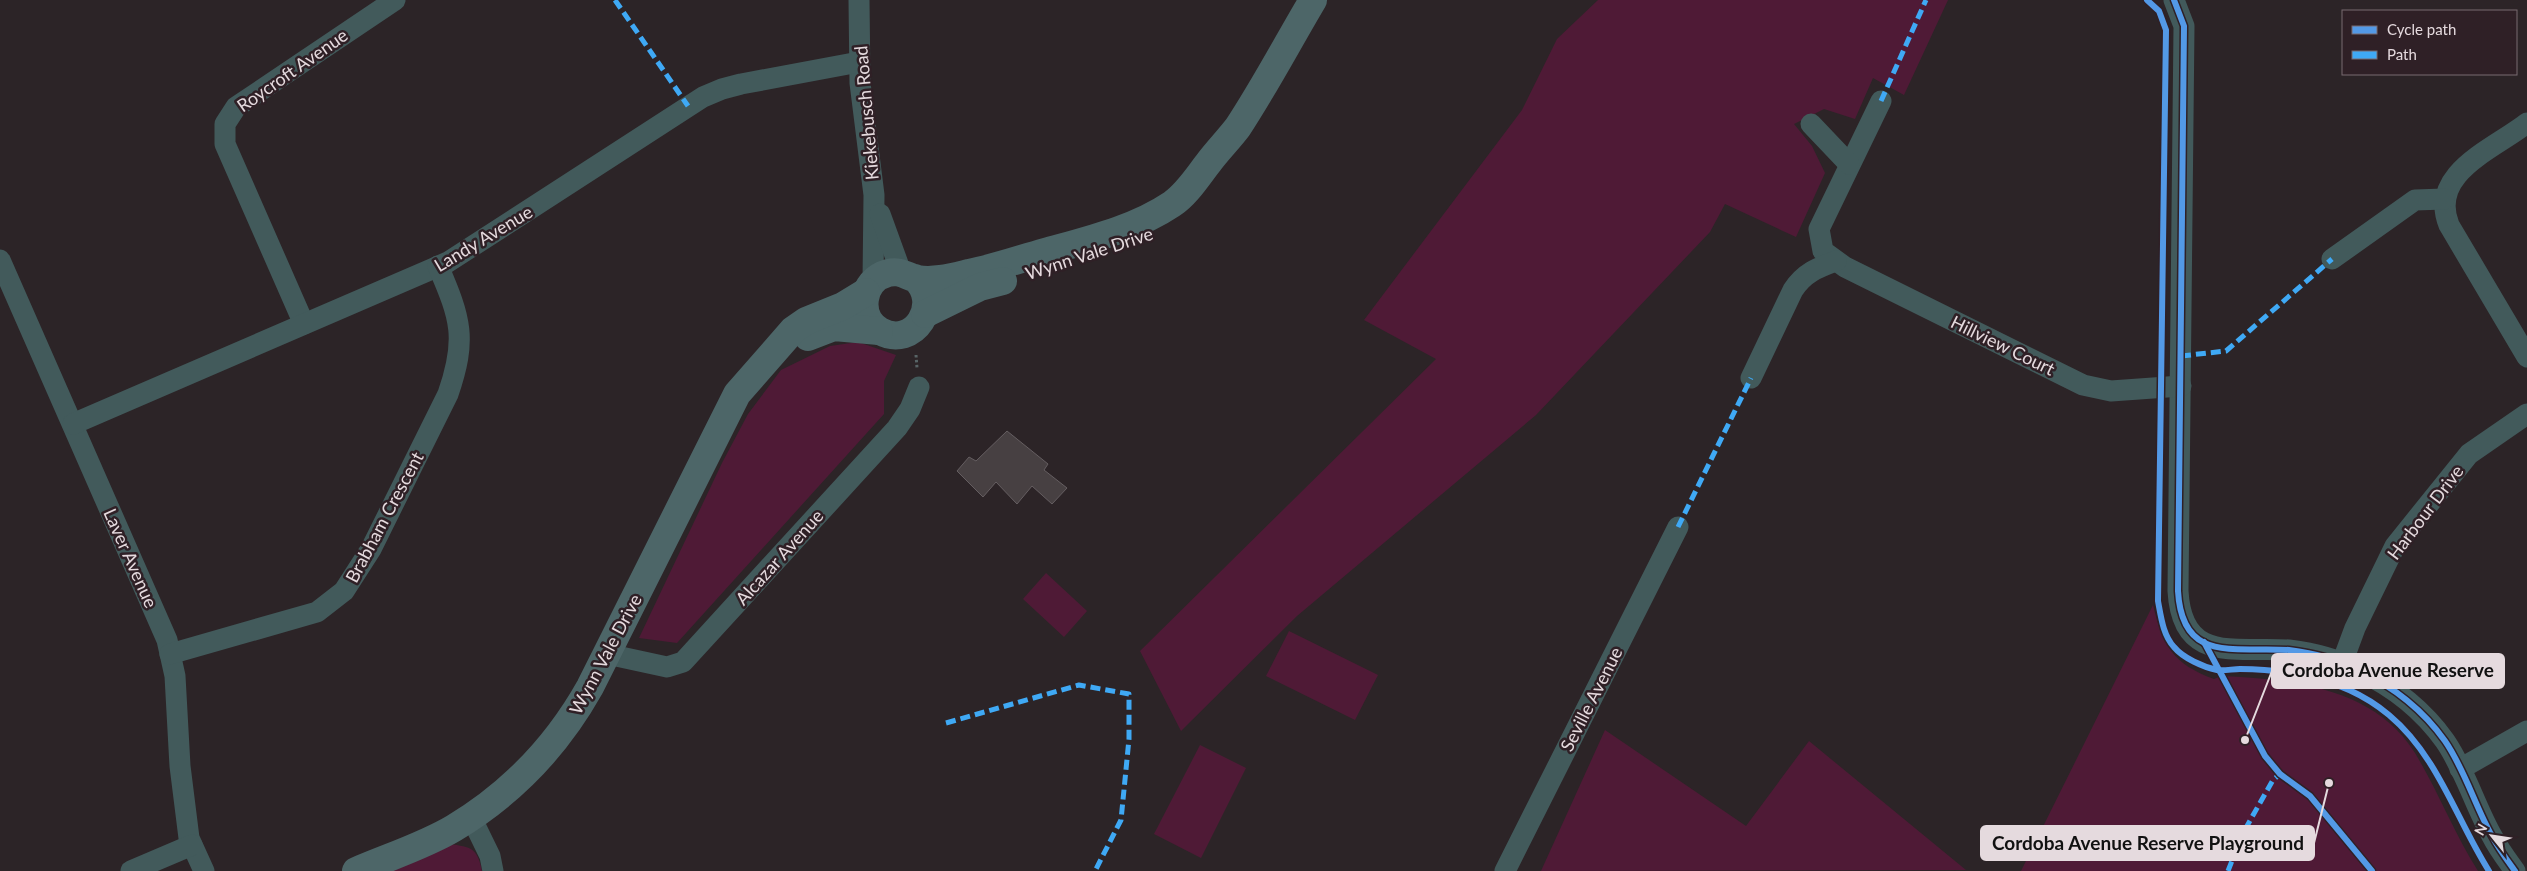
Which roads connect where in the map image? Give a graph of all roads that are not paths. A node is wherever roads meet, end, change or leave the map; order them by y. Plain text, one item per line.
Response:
1 (395, 0) edge
2 (859, 0) edge
3 (1313, 0) edge
4 (2175, 0) edge
5 (859, 62) junction
6 (1881, 100) dead end
7 (2527, 123) edge
8 (1812, 124) dead end
9 (1237, 128) junction
10 (1849, 164) junction
11 (874, 195) junction
12 (2444, 199) junction
13 (2332, 259) dead end
14 (0, 260) edge
15 (1836, 261) junction
16 (438, 266) junction
17 (908, 275) junction
18 (869, 287) junction
19 (920, 322) junction
20 (304, 324) junction
21 (879, 331) junction
22 (769, 357) junction
23 (2527, 357) edge
24 (1751, 378) dead end
25 (919, 386) road end
26 (2181, 386) junction
27 (2527, 414) edge
28 (73, 424) junction
29 (1678, 527) dead end
30 (170, 654) junction
31 (606, 654) junction
32 (2342, 663) junction
33 (2527, 730) edge
34 (2460, 769) junction
35 (471, 817) junction
36 (192, 845) junction
37 (131, 871) edge
38 (204, 871) edge
39 (356, 871) edge
40 (493, 871) edge
41 (1505, 871) edge
42 (2515, 871) edge

1 - 20 street, Roycroft Avenue
2 - 5 street, Kiekebusch Road
3 - 9 main road, Wynn Vale Drive
4 - 26 street
5 - 11 street, Kiekebusch Road
5 - 16 street, Landy Avenue
6 - 10 street, Hillview Court
7 - 12 street
8 - 10 street
9 - 17 main road, Wynn Vale Drive
9 - 19 main road, Wynn Vale Drive
10 - 15 street, Hillview Court
11 - 17 street, Kiekebusch Road
11 - 18 street, Kiekebusch Road
12 - 13 street
12 - 23 street
14 - 28 street, Laver Avenue
15 - 24 street
15 - 26 street, Hillview Court
16 - 20 street, Landy Avenue
16 - 30 street, Brabham Crescent
17 - 18 main road
17 - 19 main road
18 - 21 main road
18 - 22 main road, Wynn Vale Drive
19 - 21 main road
20 - 28 street, Landy Avenue
21 - 22 main road, Wynn Vale Drive
22 - 31 main road, Wynn Vale Drive
25 - 31 street, Alcazar Avenue
26 - 32 street
27 - 32 street, Harbour Drive
28 - 30 street, Laver Avenue
29 - 41 street, Seville Avenue
30 - 36 street, Laver Avenue
31 - 35 main road, Wynn Vale Drive
32 - 34 street
33 - 34 street
34 - 42 street
35 - 39 main road, Wynn Vale Drive
35 - 40 street
36 - 37 street
36 - 38 street, Laver Avenue

